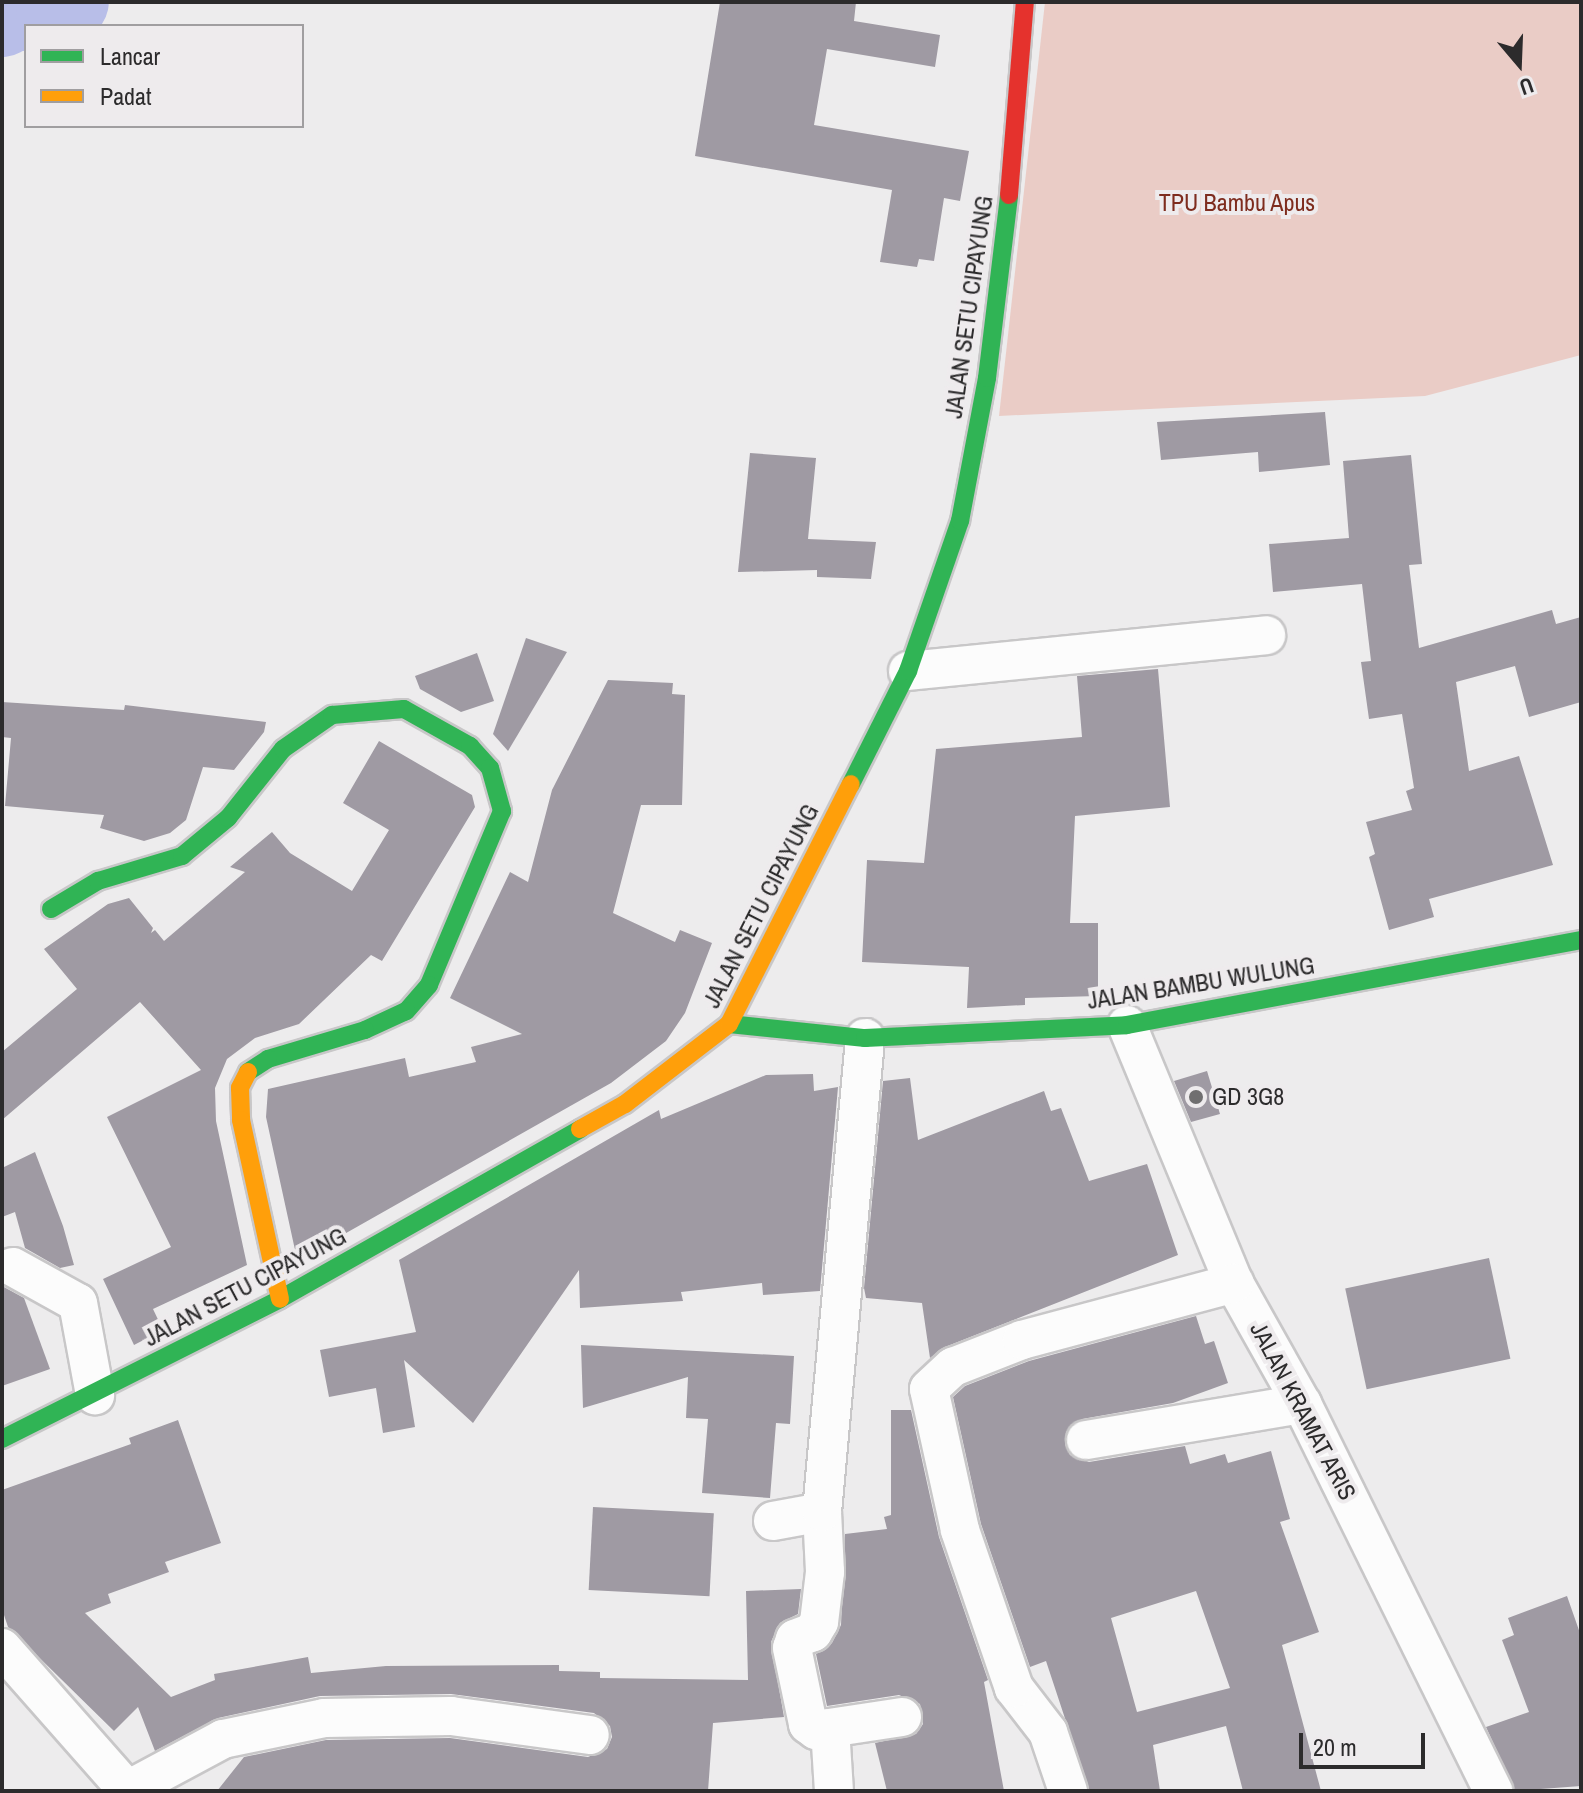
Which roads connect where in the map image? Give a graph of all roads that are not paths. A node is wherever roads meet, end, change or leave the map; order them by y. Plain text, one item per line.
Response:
1 (1025, 2) edge
2 (1266, 635) dead end
3 (908, 671) junction
4 (51, 909) dead end
5 (1581, 940) edge
6 (729, 1024) junction
7 (1127, 1025) junction
8 (865, 1038) junction
9 (13, 1267) dead end
10 (1234, 1283) junction
11 (280, 1299) junction
12 (95, 1395) junction
13 (1302, 1404) junction
14 (2, 1439) edge
15 (1086, 1440) dead end
16 (822, 1512) junction
17 (773, 1521) dead end
18 (2, 1648) edge
19 (902, 1717) dead end
20 (830, 1728) junction
21 (590, 1735) dead end
22 (127, 1791) edge
23 (834, 1791) edge
24 (1068, 1791) edge
25 (1493, 1791) edge

1 - 3 street, JALAN SETU CIPAYUNG
2 - 3 street
3 - 6 street, JALAN SETU CIPAYUNG
4 - 11 street
5 - 7 street, JALAN BAMBU WULUNG
6 - 8 street, JALAN BAMBU WULUNG
6 - 11 street, JALAN SETU CIPAYUNG
7 - 8 street, JALAN BAMBU WULUNG
7 - 10 street, JALAN KRAMAT ARIS
8 - 16 street
9 - 12 street
10 - 13 street, JALAN KRAMAT ARIS
10 - 24 street
11 - 12 street, JALAN SETU CIPAYUNG
12 - 14 street, JALAN SETU CIPAYUNG
13 - 15 street
13 - 25 street, JALAN KRAMAT ARIS
16 - 17 street
16 - 20 street
18 - 22 street
19 - 20 street
20 - 23 street
21 - 22 street

